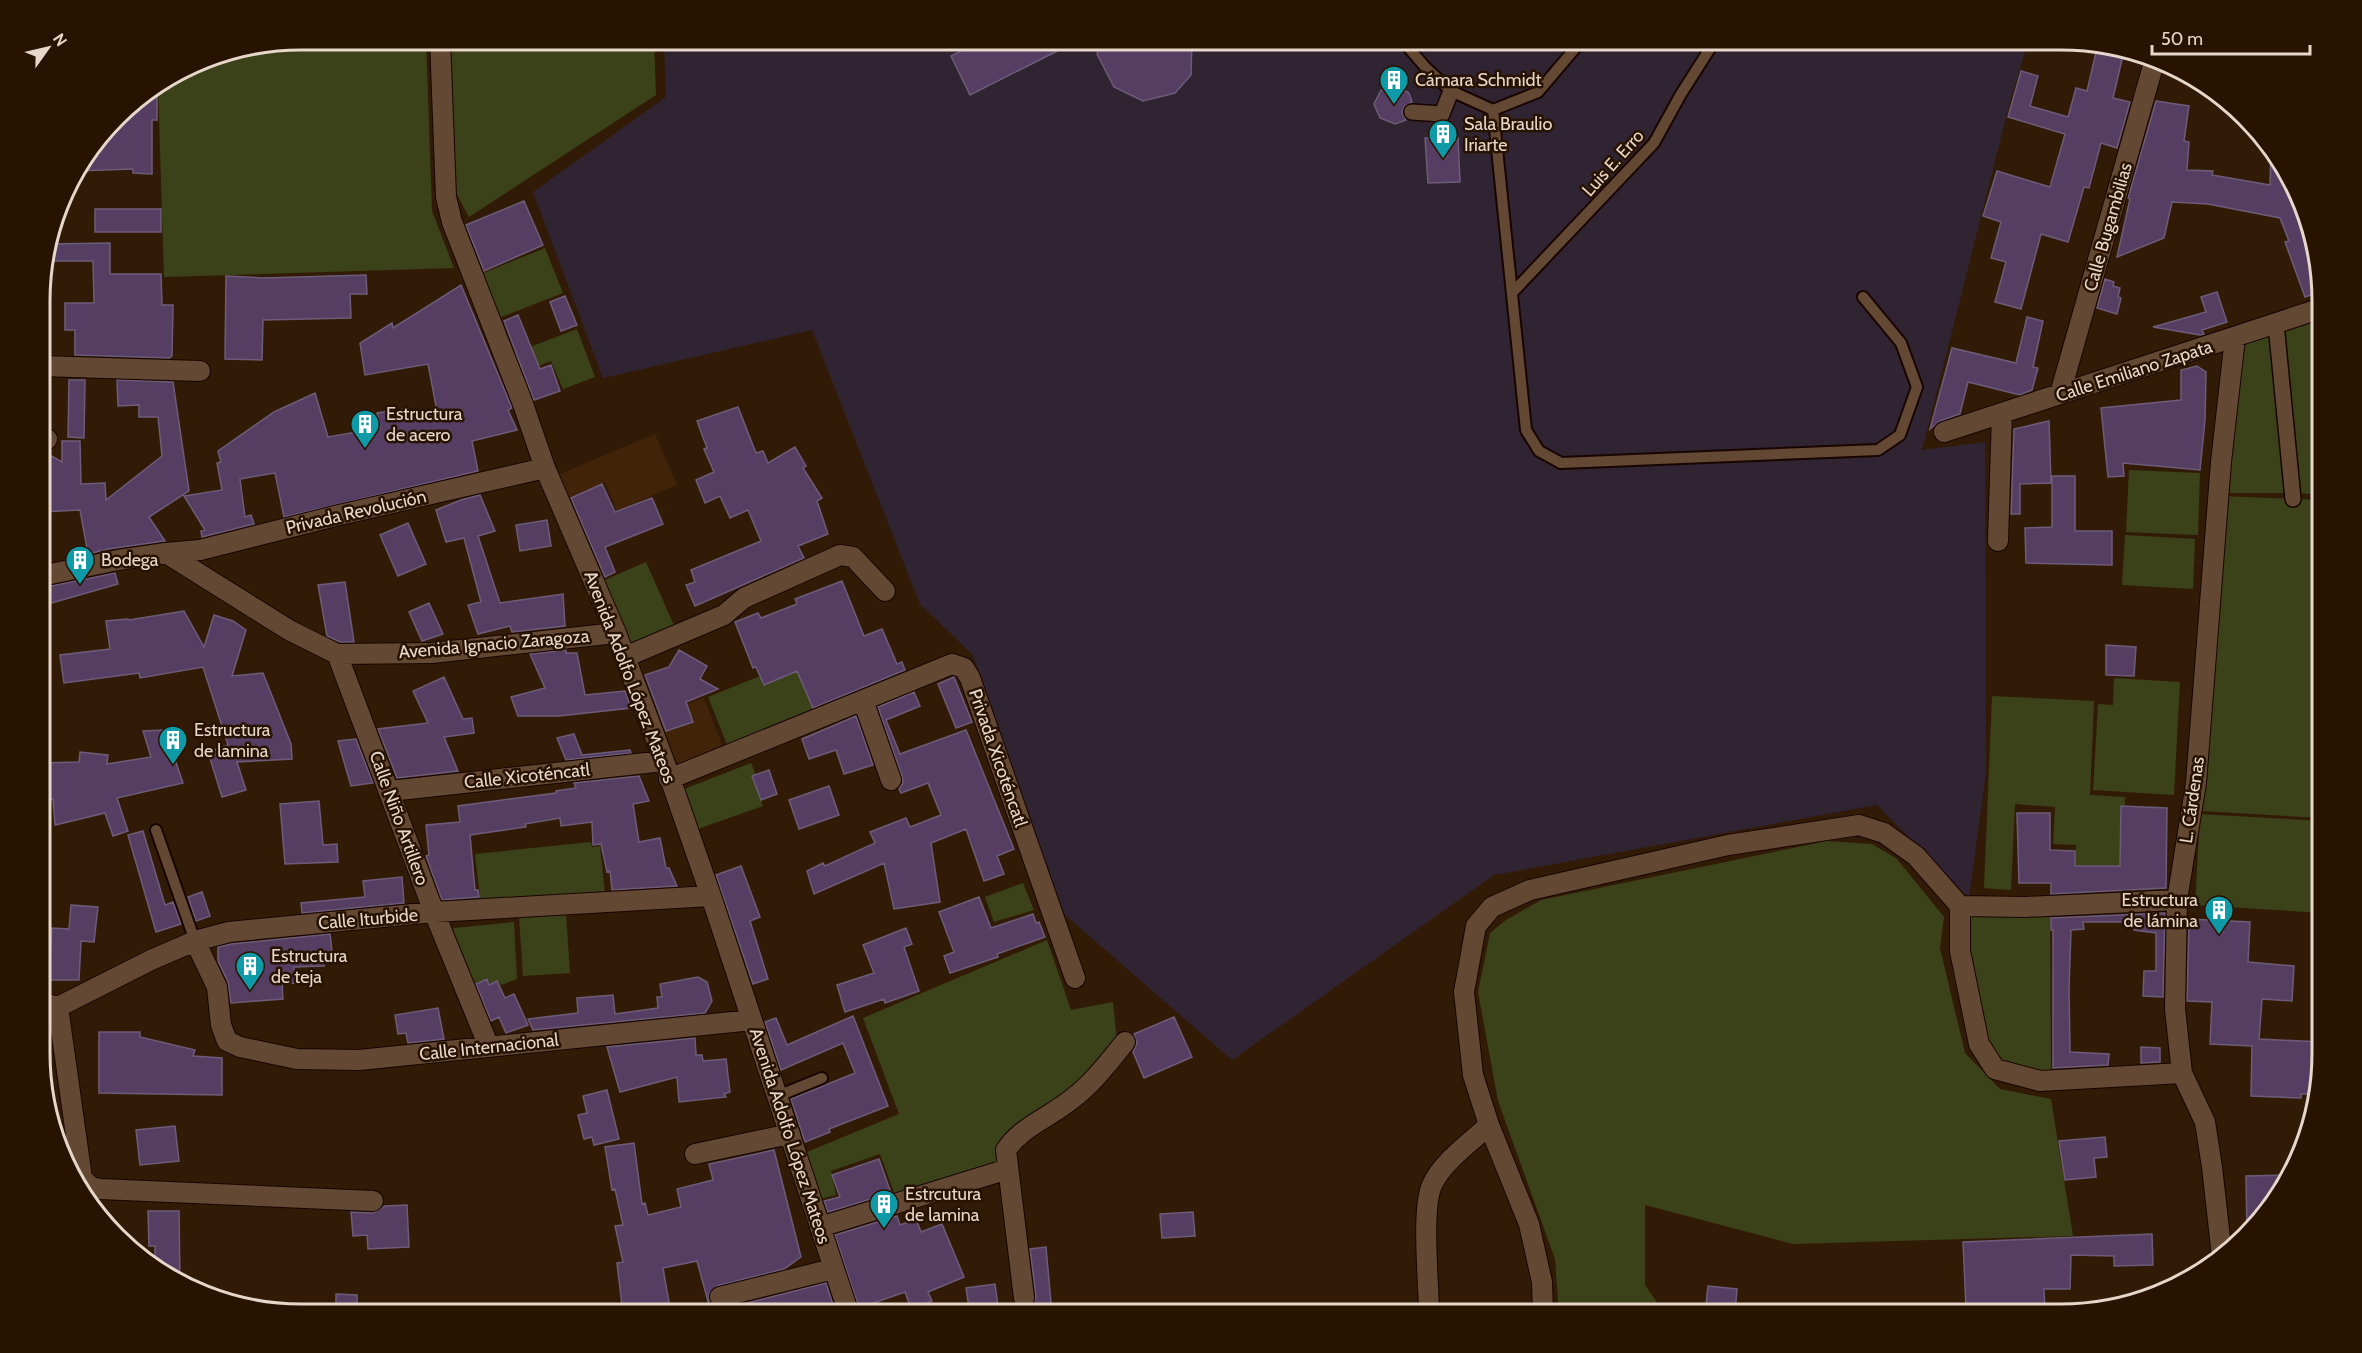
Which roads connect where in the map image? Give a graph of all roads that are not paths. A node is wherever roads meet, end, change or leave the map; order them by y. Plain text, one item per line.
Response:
1 (440, 50) edge
2 (1410, 50) edge
3 (1574, 50) edge
4 (1709, 50) edge
5 (2152, 67) edge
6 (1451, 91) junction
7 (1493, 110) junction
8 (1412, 112) dead end
9 (1512, 293) junction
10 (1863, 297) dead end
11 (2312, 311) edge
12 (2276, 324) junction
13 (2235, 338) junction
14 (50, 366) edge
15 (200, 371) dead end
16 (2060, 394) junction
17 (2002, 414) junction
18 (1944, 432) dead end
19 (545, 468) junction
20 (2293, 499) dead end
21 (1998, 541) dead end
22 (166, 553) junction
23 (50, 574) edge
24 (885, 591) dead end
25 (616, 633) junction
26 (337, 654) junction
27 (625, 657) junction
28 (863, 700) junction
29 (667, 770) junction
30 (891, 780) dead end
31 (390, 790) junction
32 (156, 830) dead end
33 (711, 896) junction
34 (2177, 900) junction
35 (1960, 906) junction
36 (434, 912) junction
37 (195, 941) junction
38 (1075, 978) dead end
39 (50, 1004) edge
40 (752, 1020) junction
41 (1125, 1042) dead end
42 (489, 1047) junction
43 (2182, 1073) junction
44 (822, 1078) dead end
45 (778, 1096) junction
46 (1489, 1125) junction
47 (790, 1134) junction
48 (695, 1154) dead end
49 (1008, 1169) junction
50 (82, 1175) edge
51 (85, 1181) edge
52 (373, 1201) dead end
53 (820, 1227) junction
54 (2221, 1246) edge
55 (833, 1269) junction
56 (720, 1297) dead end
57 (1024, 1298) dead end
58 (845, 1304) edge
59 (1429, 1304) edge
60 (1543, 1304) edge

1 - 19 street, Avenida Adolfo López Mateos
2 - 6 lane
3 - 7 lane
4 - 9 lane, Luis E. Erro
5 - 16 street, Calle Bugambilias
6 - 7 lane
6 - 8 street
7 - 9 lane
9 - 10 lane
11 - 12 street, Calle Emiliano Zapata
12 - 13 street, Calle Emiliano Zapata
12 - 20 street
13 - 16 street, Calle Emiliano Zapata
13 - 34 street, L. Cárdenas
14 - 15 street
16 - 17 street, Calle Emiliano Zapata
17 - 18 street, Calle Emiliano Zapata
17 - 21 street
19 - 22 street, Privada Revolución
19 - 25 street, Avenida Adolfo López Mateos
22 - 23 street
22 - 26 street, Avenida Ignacio Zaragoza
24 - 27 street
25 - 26 street, Avenida Ignacio Zaragoza
25 - 27 street, Avenida Adolfo López Mateos
26 - 31 street, Calle Niño Artillero
27 - 29 street, Avenida Adolfo López Mateos
28 - 29 street, Privada Xicoténcatl
28 - 30 street
28 - 38 street, Privada Xicoténcatl
29 - 31 street, Calle Xicoténcatl
29 - 33 street, Avenida Adolfo López Mateos
31 - 36 street, Calle Niño Artillero
32 - 37 lane
33 - 36 street, Calle Iturbide
33 - 40 street, Avenida Adolfo López Mateos
34 - 35 street
34 - 43 street, L. Cárdenas
35 - 43 street
35 - 46 street
36 - 37 street, Calle Iturbide
36 - 42 street, Calle Niño Artillero
37 - 39 street, Calle Iturbide
37 - 42 street, Calle Internacional
39 - 50 street
40 - 42 street, Calle Internacional
40 - 45 street, Avenida Adolfo López Mateos
41 - 49 street
43 - 54 street, L. Cárdenas
44 - 45 lane
45 - 47 street, Avenida Adolfo López Mateos
46 - 59 street
46 - 60 street
47 - 48 street
47 - 53 street, Avenida Adolfo López Mateos
49 - 53 street
49 - 57 street
51 - 52 street
53 - 55 street, Avenida Adolfo López Mateos
55 - 56 street
55 - 58 street, Avenida Adolfo López Mateos

